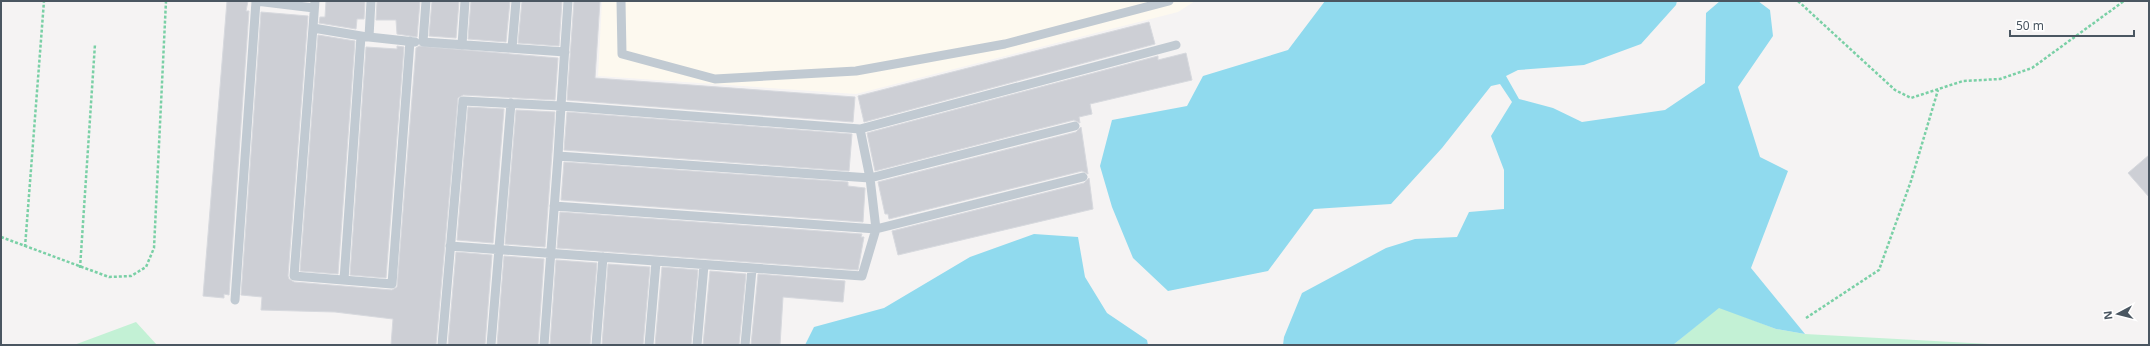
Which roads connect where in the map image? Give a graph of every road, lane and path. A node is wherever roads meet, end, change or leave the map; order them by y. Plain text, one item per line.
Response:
1 (44, 1) edge
2 (166, 1) edge
3 (256, 1) edge
4 (371, 1) edge
5 (426, 1) edge
6 (465, 1) edge
7 (516, 1) edge
8 (568, 1) edge
9 (621, 1) edge
10 (1169, 1) edge
11 (1798, 1) edge
12 (2124, 1) edge
13 (314, 5) edge
14 (313, 28) junction
15 (365, 37) junction
16 (410, 41) junction
17 (423, 42) junction
18 (95, 44) dead end
19 (462, 45) junction
20 (1176, 45) dead end
21 (512, 48) junction
22 (564, 52) junction
23 (1938, 90) junction
24 (511, 104) junction
25 (561, 106) junction
26 (1075, 126) dead end
27 (860, 129) junction
28 (558, 156) junction
29 (1083, 177) dead end
30 (870, 178) junction
31 (554, 206) junction
32 (876, 230) junction
33 (1, 237) edge
34 (450, 246) junction
35 (25, 247) junction
36 (499, 249) junction
37 (551, 253) junction
38 (603, 257) junction
39 (656, 262) junction
40 (704, 266) junction
41 (80, 268) junction
42 (752, 269) junction
43 (344, 280) junction
44 (235, 300) dead end
45 (1806, 318) dead end
46 (442, 345) edge
47 (491, 345) edge
48 (544, 345) edge
49 (596, 345) edge
50 (649, 345) edge
51 (696, 345) edge
52 (745, 345) edge

1 - 35 path
2 - 41 path
3 - 13 lane
3 - 44 lane
4 - 15 lane
5 - 17 lane
6 - 19 lane
7 - 21 lane
8 - 22 lane
9 - 10 lane
11 - 23 path
12 - 23 path
13 - 14 lane
14 - 15 lane
14 - 43 lane
15 - 16 lane
15 - 43 lane
16 - 17 lane
16 - 43 lane
17 - 19 lane
18 - 41 path
19 - 21 lane
20 - 27 lane
21 - 22 lane
22 - 25 lane
23 - 45 path
24 - 25 lane
24 - 34 lane
24 - 36 lane
25 - 27 lane
25 - 28 lane
26 - 30 lane
27 - 30 lane
28 - 30 lane
28 - 31 lane
29 - 32 lane
30 - 32 lane
31 - 32 lane
31 - 37 lane
32 - 42 lane
33 - 35 path
34 - 36 lane
34 - 46 lane
35 - 41 path
36 - 37 lane
36 - 47 lane
37 - 38 lane
37 - 48 lane
38 - 39 lane
38 - 49 lane
39 - 40 lane
39 - 50 lane
40 - 42 lane
40 - 51 lane
42 - 52 lane

